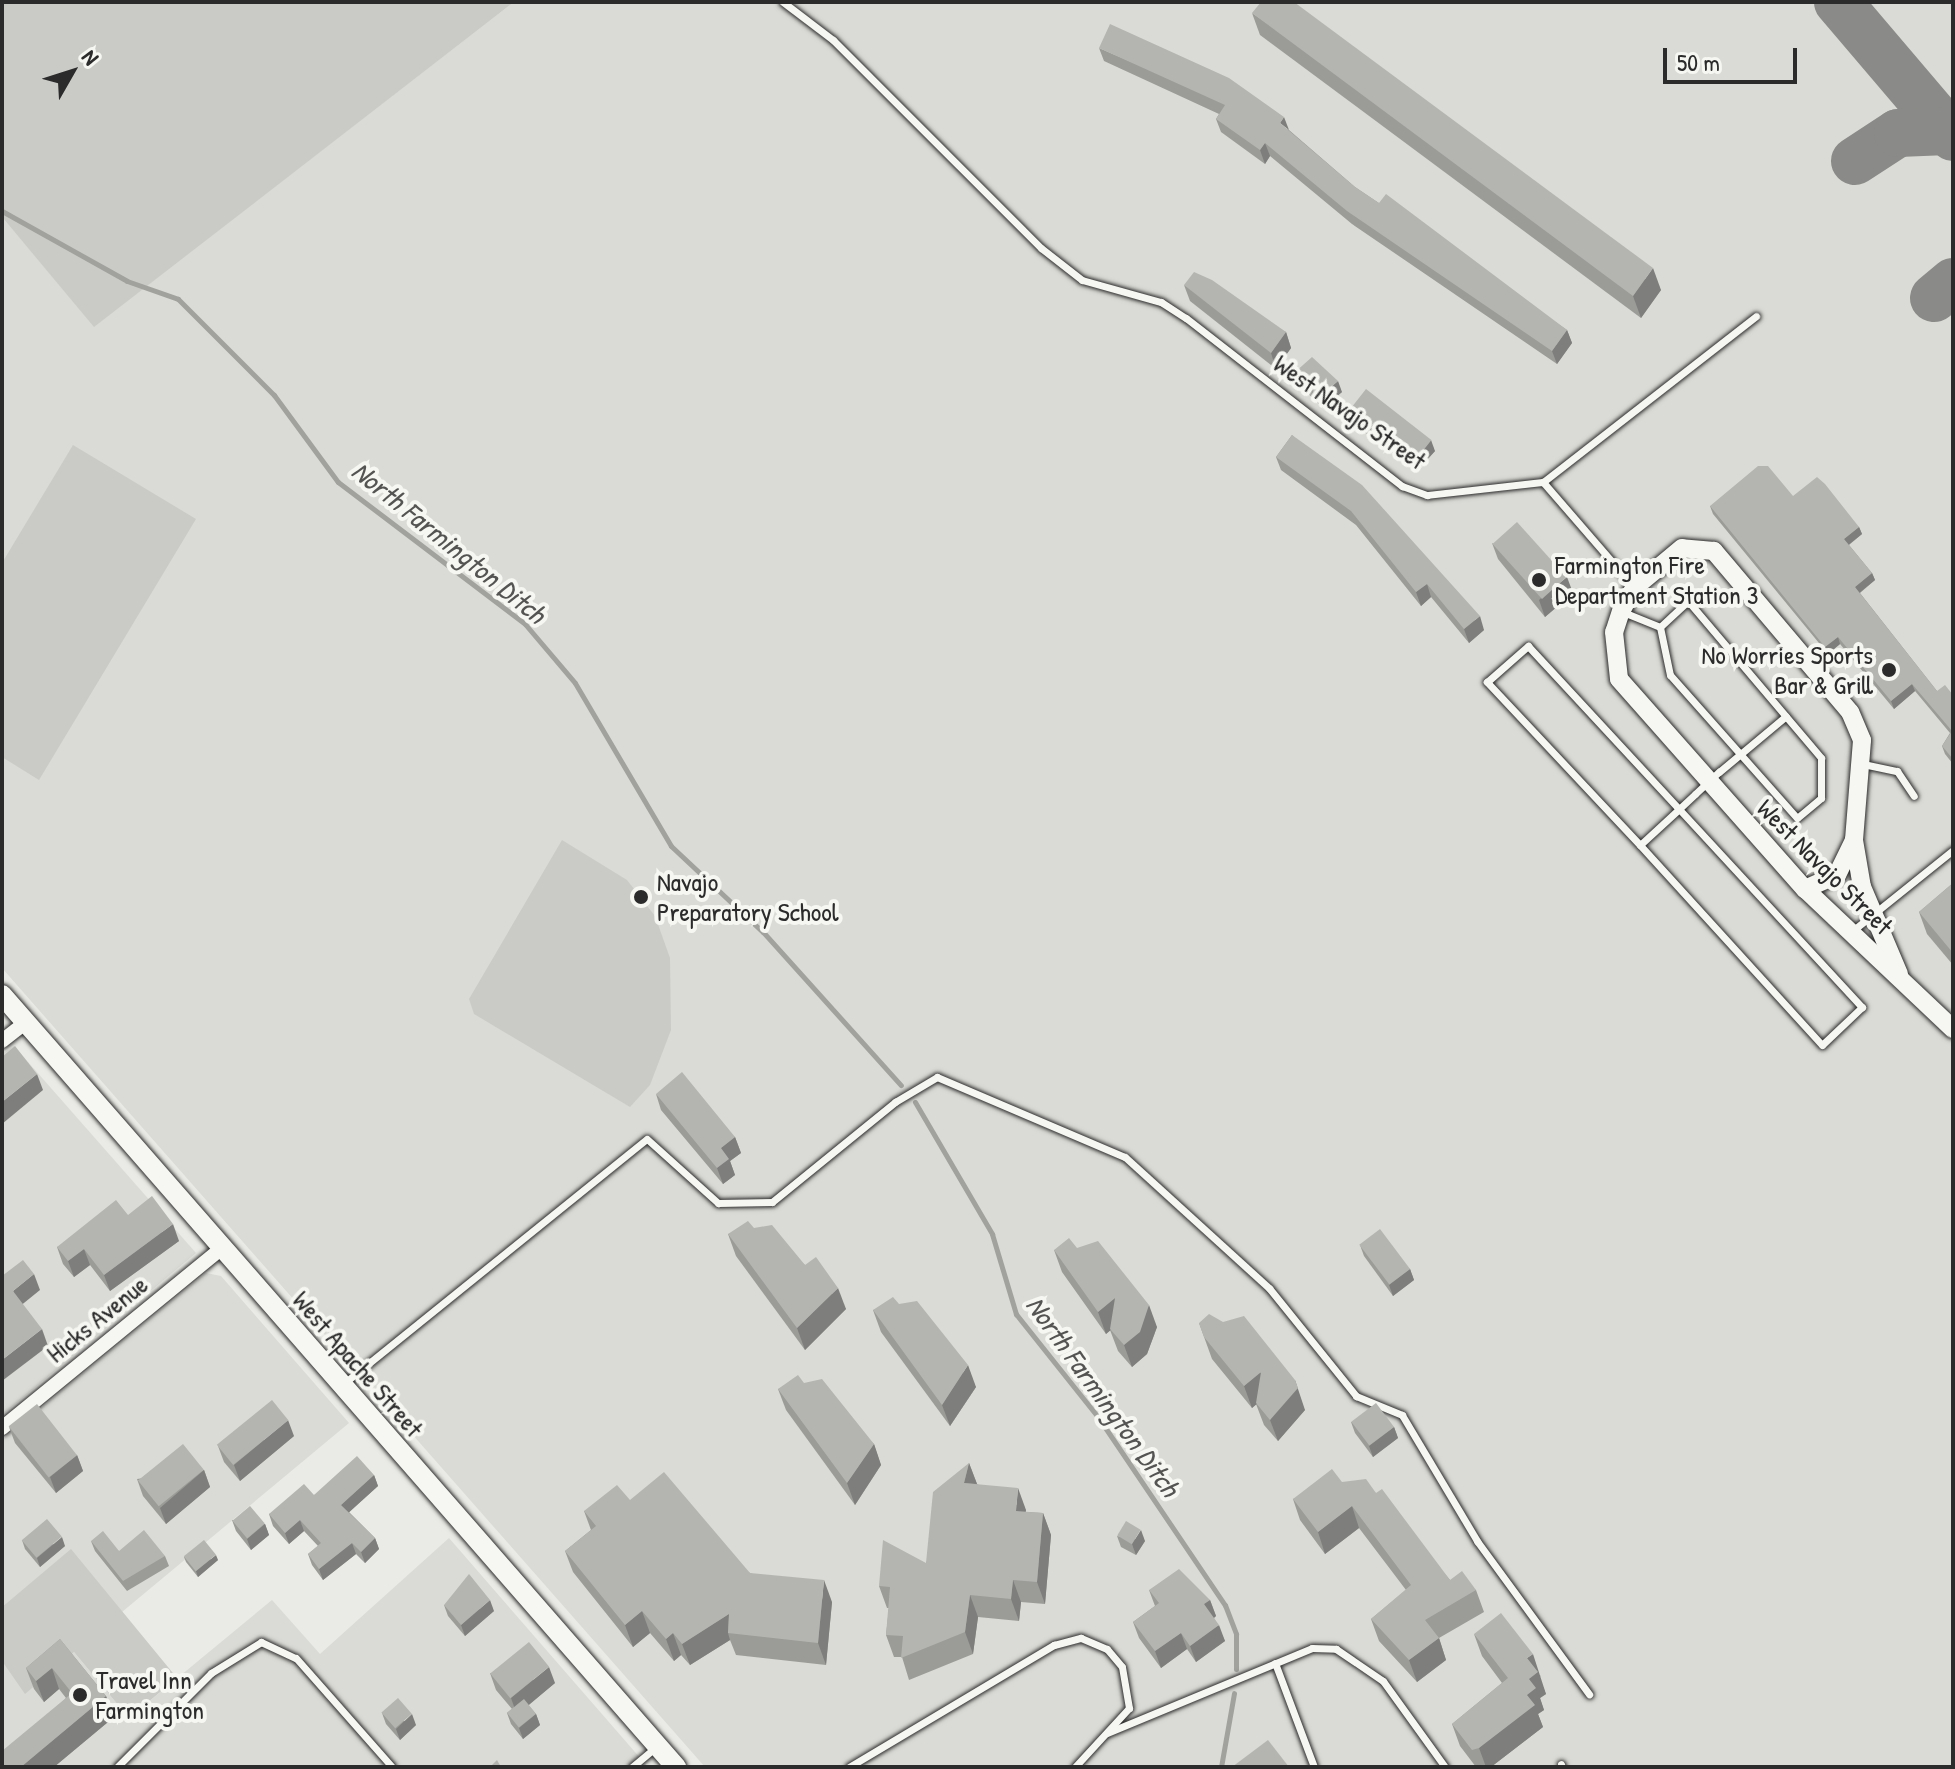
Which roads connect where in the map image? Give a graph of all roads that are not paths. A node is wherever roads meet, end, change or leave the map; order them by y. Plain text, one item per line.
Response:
1 (783, 2) edge
2 (1756, 316) dead end
3 (1543, 482) junction
4 (1634, 588) junction
5 (1621, 611) junction
6 (1660, 627) junction
7 (1786, 716) junction
8 (1741, 754) junction
9 (1860, 764) junction
10 (1708, 783) junction
11 (1914, 796) dead end
12 (1679, 809) junction
13 (1854, 840) junction
14 (1640, 845) junction
15 (1953, 850) edge
16 (1805, 889) junction
17 (1872, 915) junction
18 (1849, 934) junction
19 (1899, 974) junction
20 (2, 995) edge
21 (26, 1022) junction
22 (1953, 1029) edge
23 (2, 1041) edge
24 (223, 1247) junction
25 (341, 1385) junction
26 (2, 1428) edge
27 (1275, 1663) junction
28 (1589, 1694) dead end
29 (1105, 1734) junction
30 (657, 1746) junction
31 (117, 1767) edge
32 (392, 1767) edge
33 (632, 1767) edge
34 (676, 1767) edge
35 (849, 1767) edge
36 (1075, 1767) edge
37 (1314, 1767) edge
38 (1445, 1767) edge

1 - 3 lane, West Navajo Street
2 - 3 lane
3 - 4 lane
4 - 5 street, West Navajo Street
4 - 9 street
5 - 6 lane
5 - 10 street, West Navajo Street
6 - 7 lane
6 - 8 lane
7 - 8 lane
7 - 8 lane
8 - 10 lane
9 - 11 lane
9 - 13 street
10 - 12 lane
10 - 16 street, West Navajo Street
12 - 14 lane
12 - 14 lane
12 - 14 lane
13 - 16 street
13 - 17 street
15 - 17 lane
16 - 18 street, West Navajo Street
17 - 18 lane
17 - 19 street
18 - 19 street, West Navajo Street
19 - 22 street, West Navajo Street
20 - 21 main road, West Apache Street
21 - 23 street
21 - 24 main road, West Apache Street
24 - 25 main road, West Apache Street
24 - 26 street, Hicks Avenue
25 - 28 lane
25 - 30 main road, West Apache Street
27 - 29 lane
27 - 37 lane
27 - 38 lane
29 - 35 lane
29 - 36 lane
30 - 33 lane
30 - 34 main road, West Apache Street
31 - 32 lane

